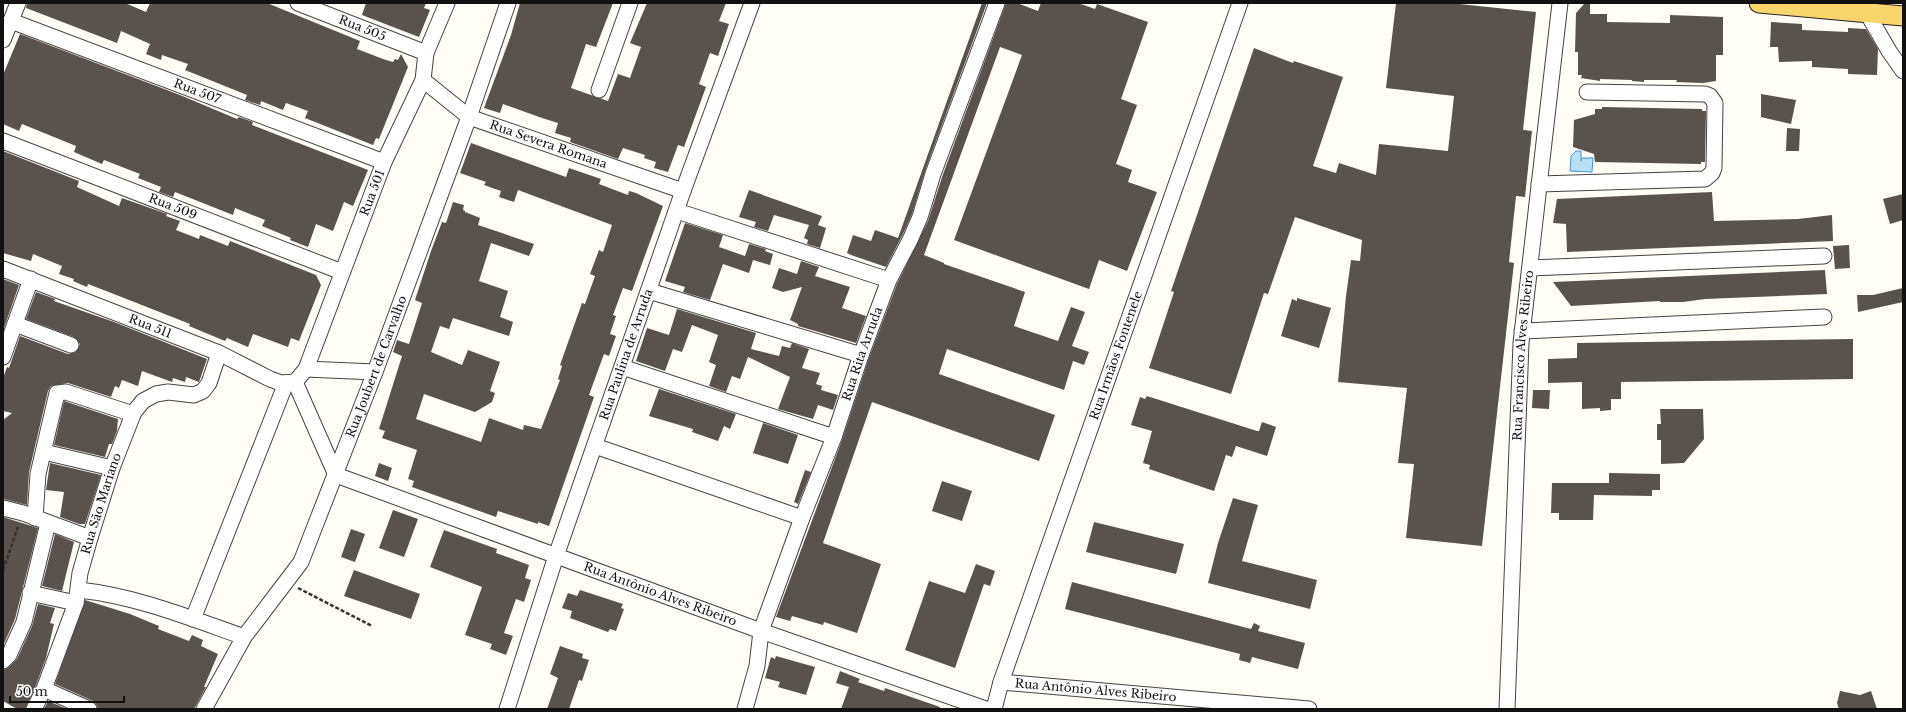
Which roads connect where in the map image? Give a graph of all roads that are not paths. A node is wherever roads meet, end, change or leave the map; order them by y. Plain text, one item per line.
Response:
1 (18, 3) edge
2 (298, 3) edge
3 (448, 3) edge
4 (508, 3) edge
5 (630, 3) edge
6 (752, 3) edge
7 (996, 3) edge
8 (1240, 3) edge
9 (1560, 3) edge
10 (1759, 3) edge
11 (1832, 6) edge
12 (1867, 13) junction
13 (1903, 16) edge
14 (11, 21) junction
15 (3, 40) edge
16 (426, 53) junction
17 (1903, 72) edge
18 (423, 80) junction
19 (599, 90) dead end
20 (1587, 92) dead end
21 (469, 117) junction
22 (3, 141) edge
23 (384, 162) junction
24 (1539, 184) junction
25 (683, 191) junction
26 (677, 211) junction
27 (1824, 256) dead end
28 (1530, 268) junction
29 (3, 269) edge
30 (342, 272) junction
31 (31, 279) junction
32 (889, 280) junction
33 (649, 291) junction
34 (1824, 317) dead end
35 (9, 331) edge
36 (1522, 331) junction
37 (71, 345) dead end
38 (219, 352) junction
39 (861, 355) junction
40 (3, 357) edge
41 (622, 367) junction
42 (306, 369) junction
43 (375, 372) junction
44 (291, 382) junction
45 (133, 414) junction
46 (834, 437) junction
47 (595, 446) junction
48 (44, 452) junction
49 (112, 468) junction
50 (336, 475) junction
51 (3, 508) edge
52 (36, 518) junction
53 (802, 518) junction
54 (90, 538) junction
55 (556, 556) junction
56 (30, 593) junction
57 (78, 596) junction
58 (193, 619) junction
59 (760, 631) junction
60 (244, 636) junction
61 (3, 660) edge
62 (1002, 682) junction
63 (44, 689) junction
64 (1262, 707) edge
65 (34, 709) edge
66 (89, 709) edge
67 (204, 709) edge
68 (508, 709) edge
69 (745, 709) edge
70 (986, 709) edge
71 (994, 709) edge
72 (1309, 709) edge
73 (1507, 709) edge

1 - 14 street
2 - 16 street, Rua 505
3 - 16 street, Rua 501
4 - 21 street, Rua Joubert de Carvalho
5 - 19 street
6 - 25 street, Rua Paulina de Arruda
7 - 32 street, Rua Rita Arruda
8 - 62 street, Rua Irmãos Fontenele
9 - 24 street, Rua Francisco Alves Ribeiro
10 - 11 main road
11 - 12 main road
12 - 13 main road
12 - 17 street
14 - 15 street
14 - 23 street, Rua 507
16 - 18 street, Rua 501
18 - 21 street, Rua Severa Romana
18 - 23 street, Rua 501
20 - 24 street
21 - 25 street, Rua Severa Romana
21 - 43 street, Rua Joubert de Carvalho
22 - 30 street, Rua 509
23 - 30 street, Rua 501
24 - 28 street, Rua Francisco Alves Ribeiro
25 - 26 street, Rua Paulina de Arruda
26 - 32 street
26 - 33 street, Rua Paulina de Arruda
27 - 28 street
28 - 36 street, Rua Francisco Alves Ribeiro
29 - 31 street, Rua 511
30 - 42 street, Rua 501
31 - 35 street
31 - 38 street, Rua 511
32 - 39 street, Rua Rita Arruda
33 - 39 street
33 - 41 street, Rua Paulina de Arruda
34 - 36 street
35 - 37 street
35 - 40 street
36 - 73 street, Rua Francisco Alves Ribeiro
38 - 44 street, Rua 511
38 - 45 street, Rua São Mariano
39 - 46 street, Rua Rita Arruda
41 - 46 street
41 - 47 street, Rua Paulina de Arruda
42 - 43 street
42 - 44 street, Rua 501
43 - 50 street, Rua Joubert de Carvalho
44 - 50 street
44 - 58 street, Rua 501
45 - 48 street
45 - 49 street, Rua São Mariano
46 - 53 street, Rua Rita Arruda
47 - 53 street
47 - 55 street, Rua Paulina de Arruda
48 - 49 street
48 - 52 street
49 - 54 street, Rua São Mariano
50 - 55 street, Rua Antônio Alves Ribeiro
50 - 60 street, Rua Joubert de Carvalho
51 - 52 street
52 - 54 street
52 - 56 street
53 - 59 street, Rua Rita Arruda
54 - 57 street, Rua São Mariano
55 - 59 street, Rua Antônio Alves Ribeiro
55 - 68 street, Rua Paulina de Arruda
56 - 57 street
56 - 61 street
57 - 58 street
57 - 63 street, Rua São Mariano
58 - 60 street
59 - 69 street, Rua Rita Arruda
59 - 70 street, Rua Antônio Alves Ribeiro
60 - 67 street, Rua Joubert de Carvalho
62 - 64 street, Rua Antônio Alves Ribeiro
62 - 71 street, Rua Irmãos Fontenele
63 - 65 street, Rua São Mariano
63 - 66 street
64 - 72 street, Rua Antônio Alves Ribeiro

